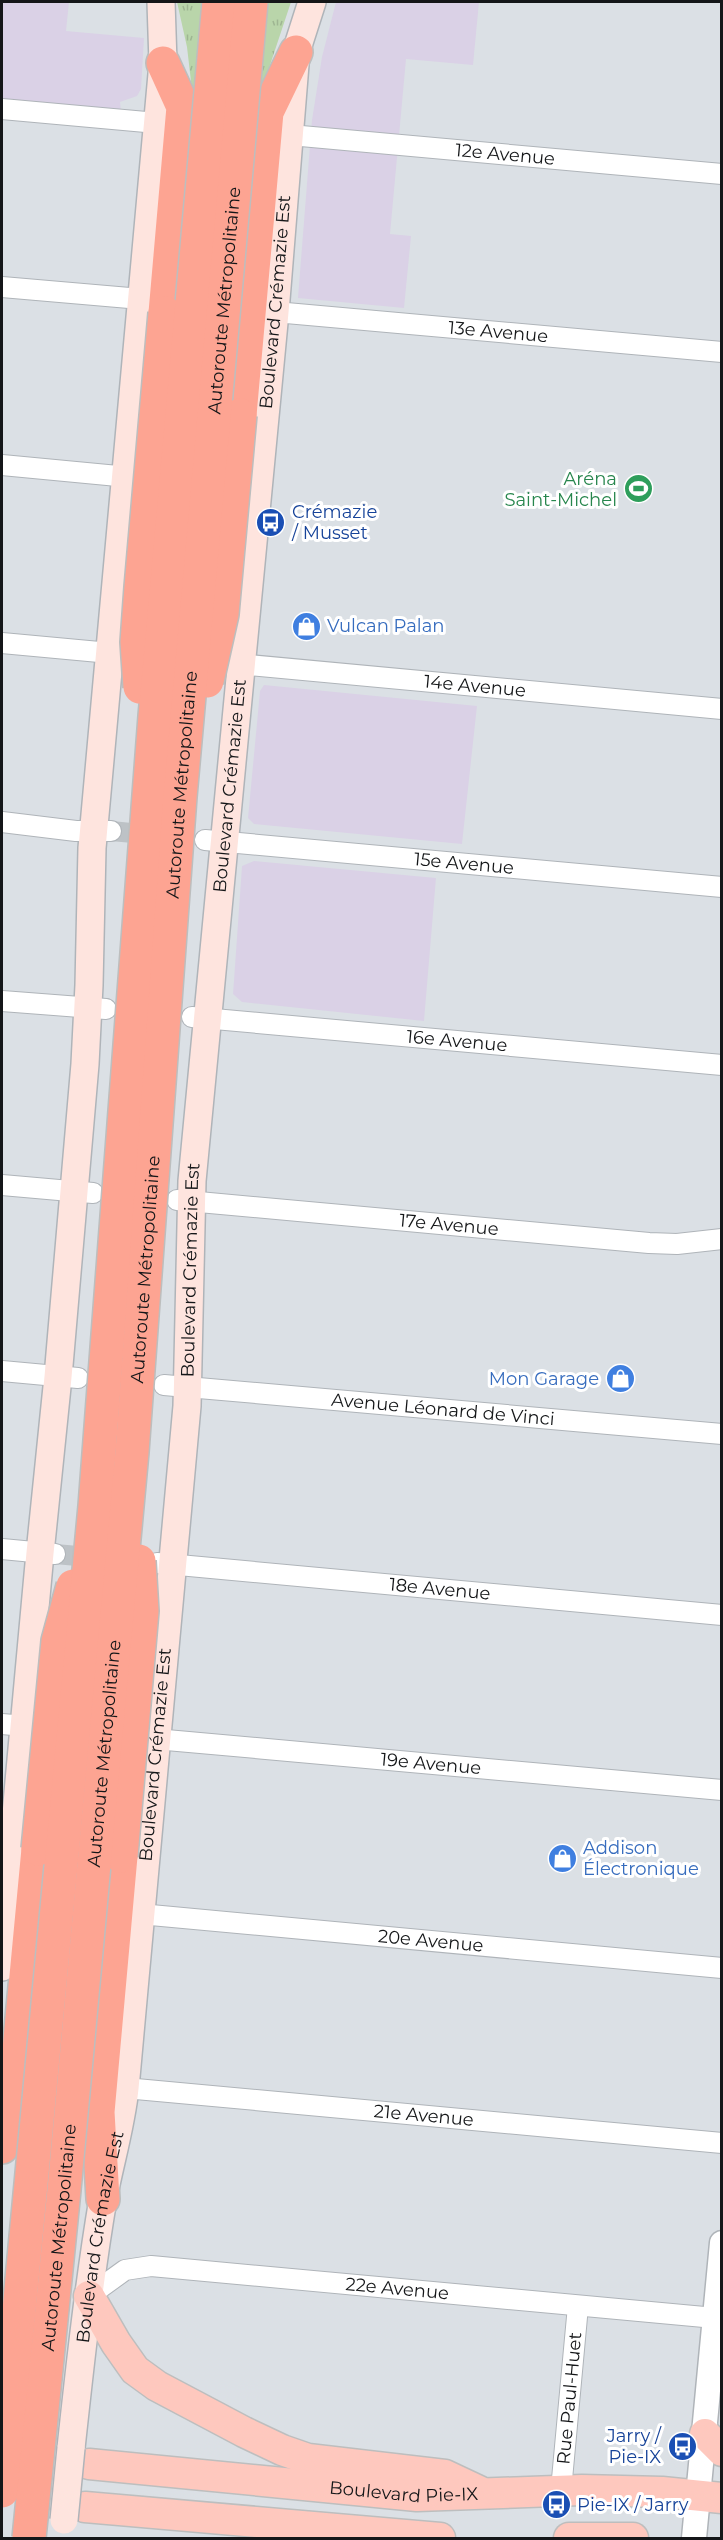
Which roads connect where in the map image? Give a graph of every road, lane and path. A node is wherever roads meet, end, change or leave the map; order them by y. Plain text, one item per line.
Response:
1 (161, 2) edge
2 (219, 2) edge
3 (251, 2) edge
4 (312, 2) edge
5 (296, 52) junction
6 (163, 63) junction
7 (2, 109) edge
8 (157, 123) junction
9 (290, 135) junction
10 (722, 174) edge
11 (2, 287) edge
12 (153, 306) junction
13 (275, 312) junction
14 (722, 352) edge
15 (2, 465) edge
16 (133, 477) junction
17 (2, 643) edge
18 (117, 653) junction
19 (235, 664) junction
20 (722, 709) edge
21 (180, 797) junction
22 (148, 808) junction
23 (2, 822) edge
24 (102, 831) junction
25 (214, 840) junction
26 (722, 887) edge
27 (2, 1001) edge
28 (97, 1009) junction
29 (199, 1018) junction
30 (722, 1065) edge
31 (2, 1185) edge
32 (83, 1192) junction
33 (185, 1201) junction
34 (722, 1239) edge
35 (2, 1371) edge
36 (68, 1378) junction
37 (175, 1387) junction
38 (722, 1434) edge
39 (132, 1452) junction
40 (95, 1506) junction
41 (2, 1549) edge
42 (47, 1554) junction
43 (165, 1563) junction
44 (722, 1615) edge
45 (21, 1726) edge
46 (149, 1738) junction
47 (722, 1790) edge
48 (4, 1902) edge
49 (140, 1914) junction
50 (2, 1967) edge
51 (722, 1968) edge
52 (125, 2088) junction
53 (722, 2143) edge
54 (2, 2147) edge
55 (103, 2199) junction
56 (722, 2243) edge
57 (89, 2295) junction
58 (578, 2306) junction
59 (715, 2318) junction
60 (713, 2442) edge
61 (80, 2456) junction
62 (561, 2490) junction
63 (2, 2491) edge
64 (485, 2494) junction
65 (710, 2497) edge
66 (70, 2522) edge
67 (29, 2538) edge
68 (440, 2538) edge
69 (569, 2538) edge
70 (633, 2538) edge
71 (694, 2538) edge

1 - 6 main road
2 - 22 highway, Autoroute Métropolitaine, bridge
3 - 21 highway, Autoroute Métropolitaine, bridge
4 - 5 main road, Boulevard Crémazie Est
5 - 9 main road, Boulevard Crémazie Est
5 - 21 highway, bridge
6 - 8 main road
6 - 12 highway
7 - 8 street
8 - 12 main road
9 - 10 street, 12e Avenue
9 - 13 main road, Boulevard Crémazie Est
11 - 12 street
12 - 16 main road
12 - 22 highway, bridge
13 - 14 street, 13e Avenue
13 - 19 main road, Boulevard Crémazie Est
15 - 16 street
16 - 18 main road
17 - 18 street
18 - 24 main road
19 - 20 street, 14e Avenue
19 - 25 main road, Boulevard Crémazie Est
21 - 39 highway, Autoroute Métropolitaine, bridge
22 - 40 highway, Autoroute Métropolitaine, bridge
23 - 24 street
24 - 28 main road
25 - 26 street, 15e Avenue
25 - 29 main road, Boulevard Crémazie Est
27 - 28 street
28 - 32 main road
29 - 30 street, 16e Avenue
29 - 33 main road, Boulevard Crémazie Est
31 - 32 street
32 - 36 main road
33 - 34 street, 17e Avenue
33 - 37 main road, Boulevard Crémazie Est
35 - 36 street
36 - 42 main road
37 - 38 street, Avenue Léonard de Vinci
37 - 43 main road, Boulevard Crémazie Est
39 - 55 highway, bridge
39 - 67 highway, Autoroute Métropolitaine, bridge
40 - 54 highway, bridge
40 - 63 highway, Autoroute Métropolitaine, bridge
41 - 42 street
42 - 45 main road
43 - 44 street, 18e Avenue
43 - 46 main road, Boulevard Crémazie Est
45 - 48 main road
46 - 47 street, 19e Avenue
46 - 49 main road, Boulevard Crémazie Est
48 - 50 main road
49 - 51 street, 20e Avenue
49 - 52 main road, Boulevard Crémazie Est
52 - 53 street, 21e Avenue
52 - 55 main road, Boulevard Crémazie Est
55 - 57 main road, Boulevard Crémazie Est
56 - 59 street
57 - 58 street, 22e Avenue
57 - 61 main road, Boulevard Crémazie Est
57 - 64 main road
58 - 59 street, 22e Avenue
58 - 62 street, Rue Paul-Huet
59 - 60 street
60 - 65 street
61 - 64 main road, Boulevard Pie-IX
61 - 66 main road, Boulevard Crémazie Est, bridge
62 - 64 main road, Boulevard Pie-IX
62 - 65 main road, Boulevard Pie-IX
65 - 71 street
66 - 68 main road
69 - 70 main road

